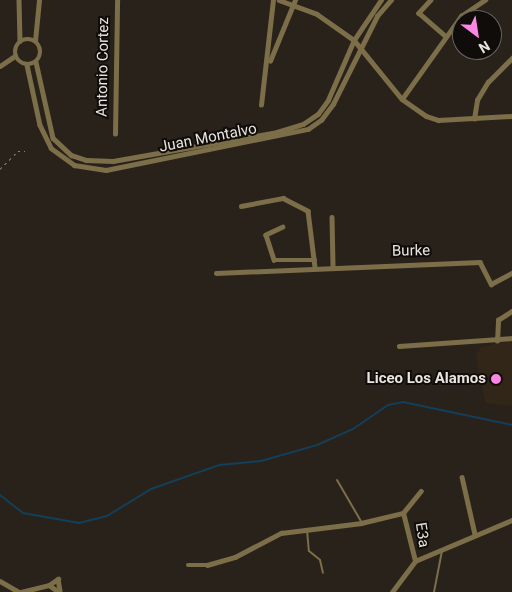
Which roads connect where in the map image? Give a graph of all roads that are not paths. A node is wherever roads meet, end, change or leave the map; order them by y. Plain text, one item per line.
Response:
1 (19, 0) edge
2 (39, 0) edge
3 (117, 0) edge
4 (273, 0) edge
5 (279, 0) edge
6 (381, 0) edge
7 (391, 0) edge
8 (431, 0) edge
9 (485, 0) edge
10 (294, 2) edge
11 (445, 36) junction
12 (354, 40) junction
13 (20, 41) junction
14 (35, 41) junction
15 (360, 48) junction
16 (16, 56) junction
17 (512, 58) edge
18 (36, 62) junction
19 (27, 65) junction
20 (0, 66) edge
21 (268, 66) junction
22 (402, 99) junction
23 (261, 105) dead end
24 (512, 116) edge
25 (474, 119) junction
26 (114, 134) dead end
27 (278, 135) junction
28 (241, 206) dead end
29 (332, 217) dead end
30 (283, 227) dead end
31 (314, 260) junction
32 (333, 266) junction
33 (315, 267) junction
34 (216, 273) dead end
35 (512, 273) edge
36 (512, 310) edge
37 (512, 338) edge
38 (497, 341) junction
39 (399, 346) dead end
40 (462, 477) dead end
41 (337, 480) dead end
42 (421, 491) dead end
43 (403, 513) junction
44 (512, 520) edge
45 (362, 523) junction
46 (307, 530) junction
47 (475, 534) junction
48 (442, 548) junction
49 (415, 561) junction
50 (188, 566) dead end
51 (323, 573) dead end
52 (0, 581) edge
53 (49, 585) junction
54 (35, 590) edge
55 (59, 591) edge
56 (20, 592) edge
57 (392, 592) edge
58 (434, 592) edge

1 - 13 street
2 - 14 street
3 - 26 street, Antonio Cortez
4 - 21 street
5 - 10 street
6 - 12 street, Juan Montalvo
7 - 15 street, Juan Montalvo
8 - 11 street
9 - 11 street
10 - 12 street
10 - 21 street
11 - 22 street
12 - 15 street
12 - 27 street, Juan Montalvo
13 - 14 street
13 - 16 street
14 - 18 street
15 - 22 street
15 - 27 street, Juan Montalvo
16 - 19 street
16 - 20 street
17 - 25 street
18 - 19 street
18 - 27 street, Juan Montalvo
19 - 27 street, Juan Montalvo
21 - 23 street
22 - 25 street
24 - 25 street
28 - 31 street
29 - 32 street
30 - 31 street
31 - 33 street
32 - 33 street, Burke
32 - 35 street, Burke
33 - 34 street, Burke
36 - 38 street
37 - 38 street
38 - 39 street
40 - 47 street
41 - 45 lane
42 - 43 street, E3a
43 - 45 street
43 - 49 street, E3a
44 - 47 street
45 - 46 street
46 - 50 street
46 - 51 lane
47 - 48 street
48 - 49 street
48 - 58 lane
49 - 57 street
52 - 56 street
53 - 54 street
53 - 55 street
53 - 55 street
54 - 56 street

